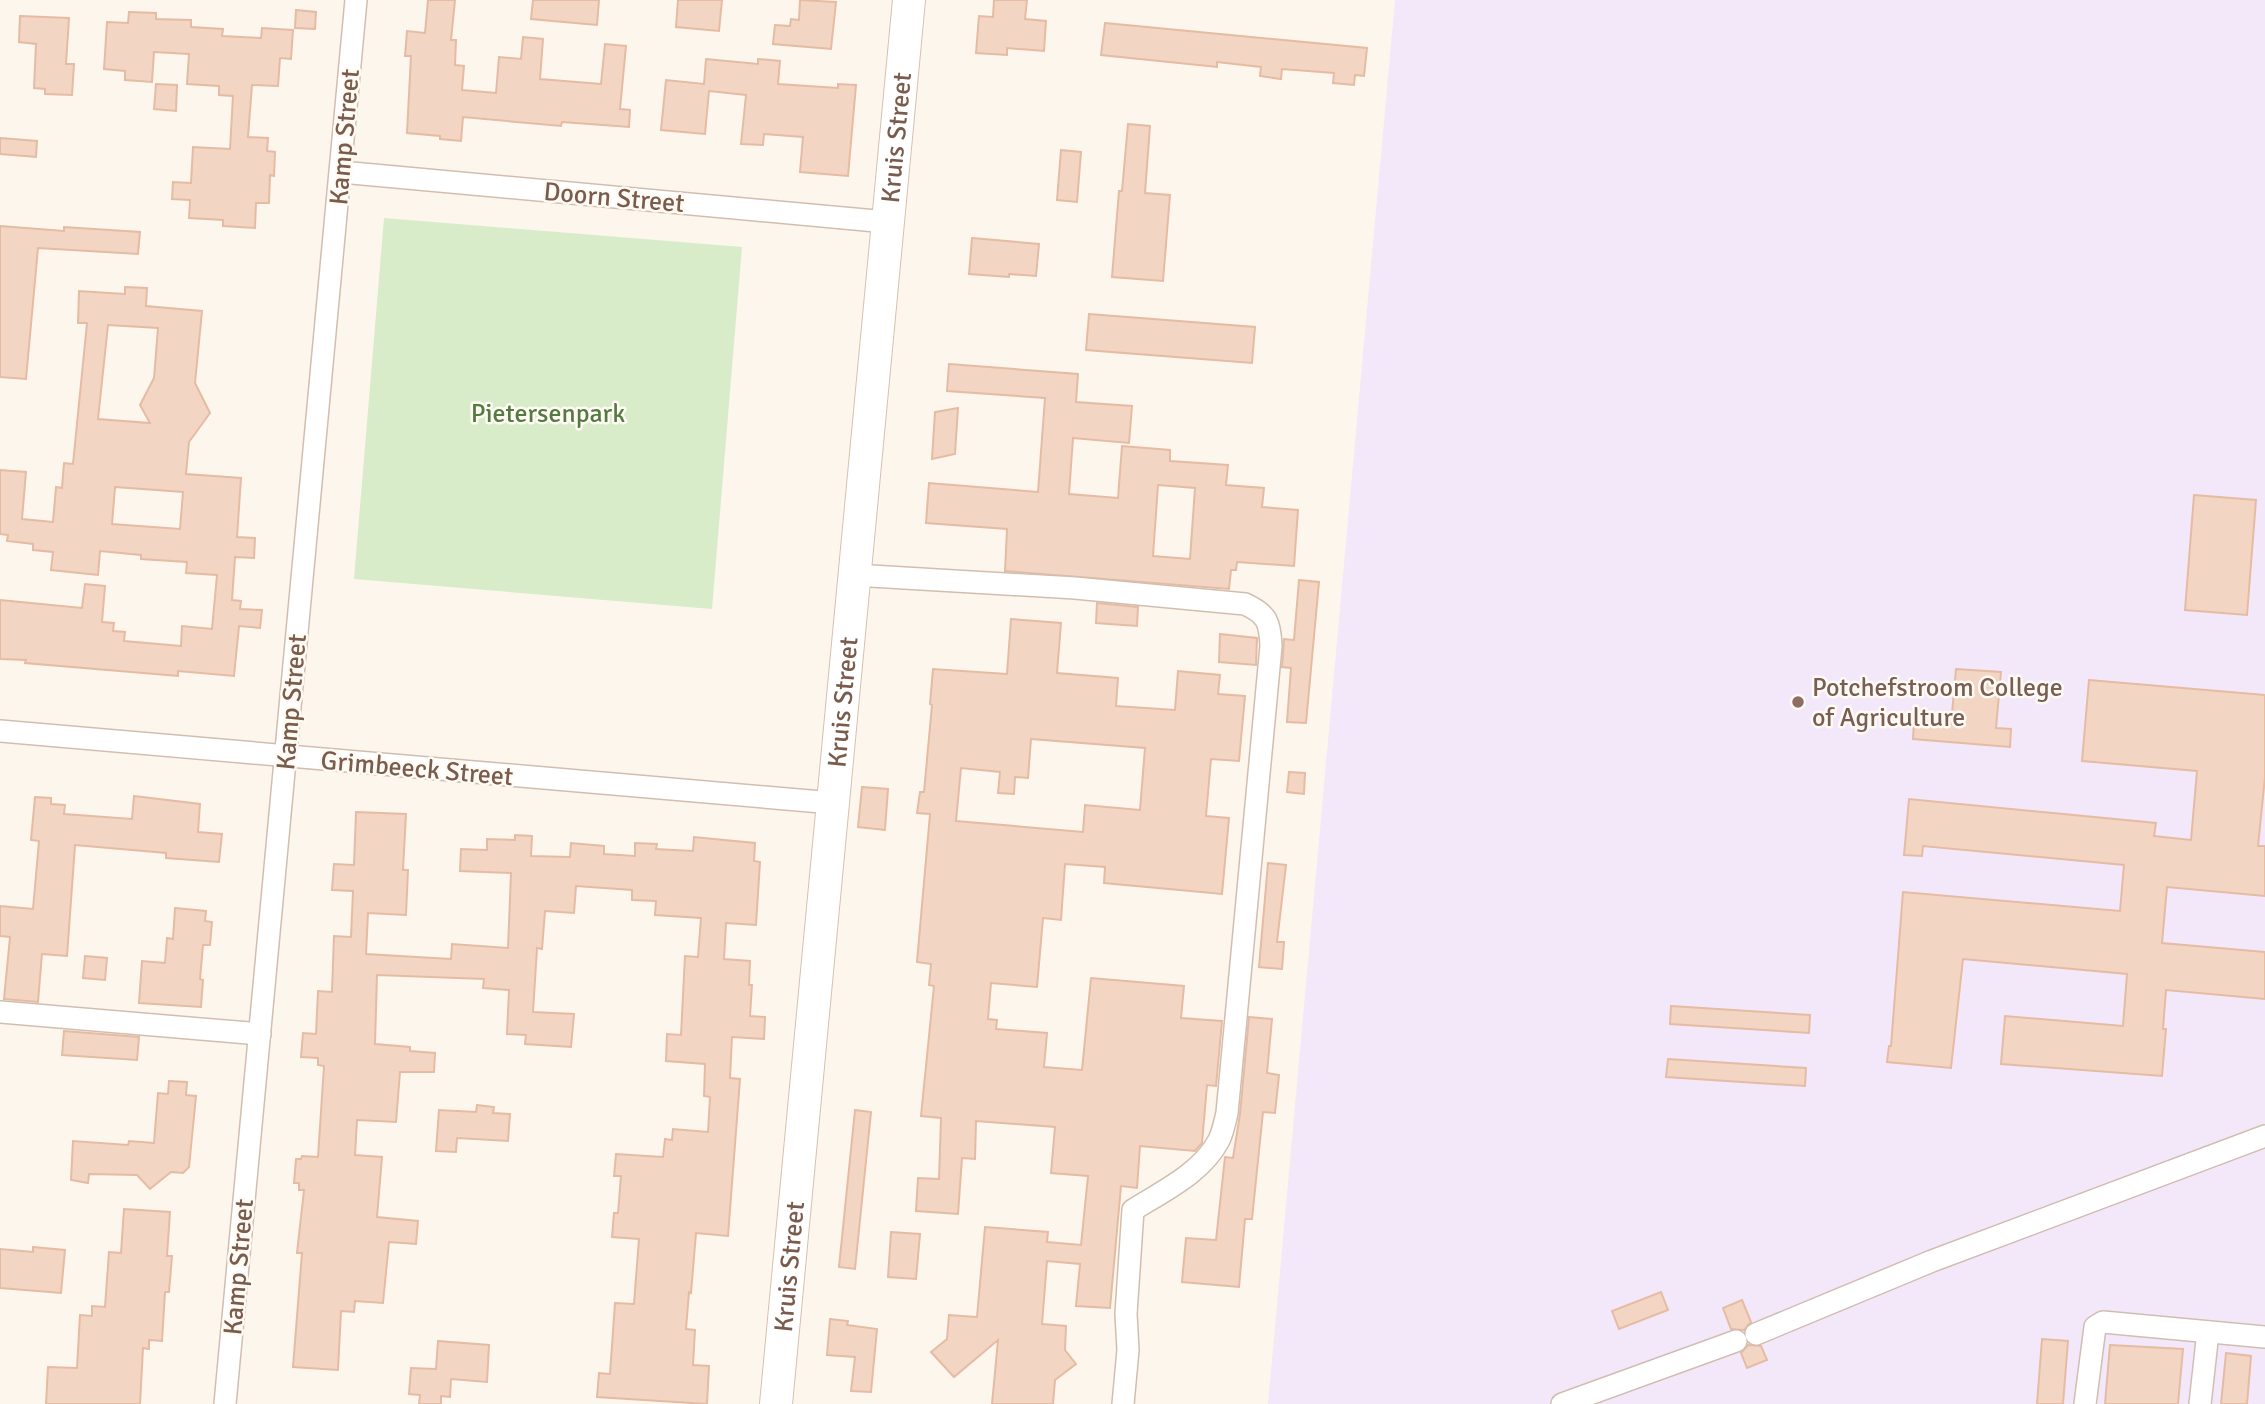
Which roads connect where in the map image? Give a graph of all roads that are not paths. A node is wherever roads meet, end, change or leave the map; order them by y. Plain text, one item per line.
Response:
1 (356, 0) edge
2 (909, 0) edge
3 (341, 172) junction
4 (887, 222) junction
5 (854, 575) junction
6 (0, 732) edge
7 (286, 757) junction
8 (833, 803) junction
9 (0, 1012) edge
10 (260, 1034) junction
11 (2265, 1136) edge
12 (2208, 1332) junction
13 (2265, 1337) edge
14 (225, 1404) edge
15 (776, 1404) edge
16 (1123, 1404) edge
17 (1562, 1404) edge
18 (2085, 1404) edge
19 (2200, 1404) edge

1 - 3 street, Kamp Street
2 - 4 street, Kruis Street
3 - 4 street, Doorn Street
3 - 7 street, Kamp Street
4 - 5 street, Kruis Street
5 - 8 street, Kruis Street
5 - 16 street
6 - 7 street, Grimbeeck Street
7 - 8 street, Grimbeeck Street
7 - 10 street, Kamp Street
8 - 15 street, Kruis Street
9 - 10 street
10 - 14 street, Kamp Street
11 - 17 street
12 - 13 street
12 - 18 street
12 - 19 street

